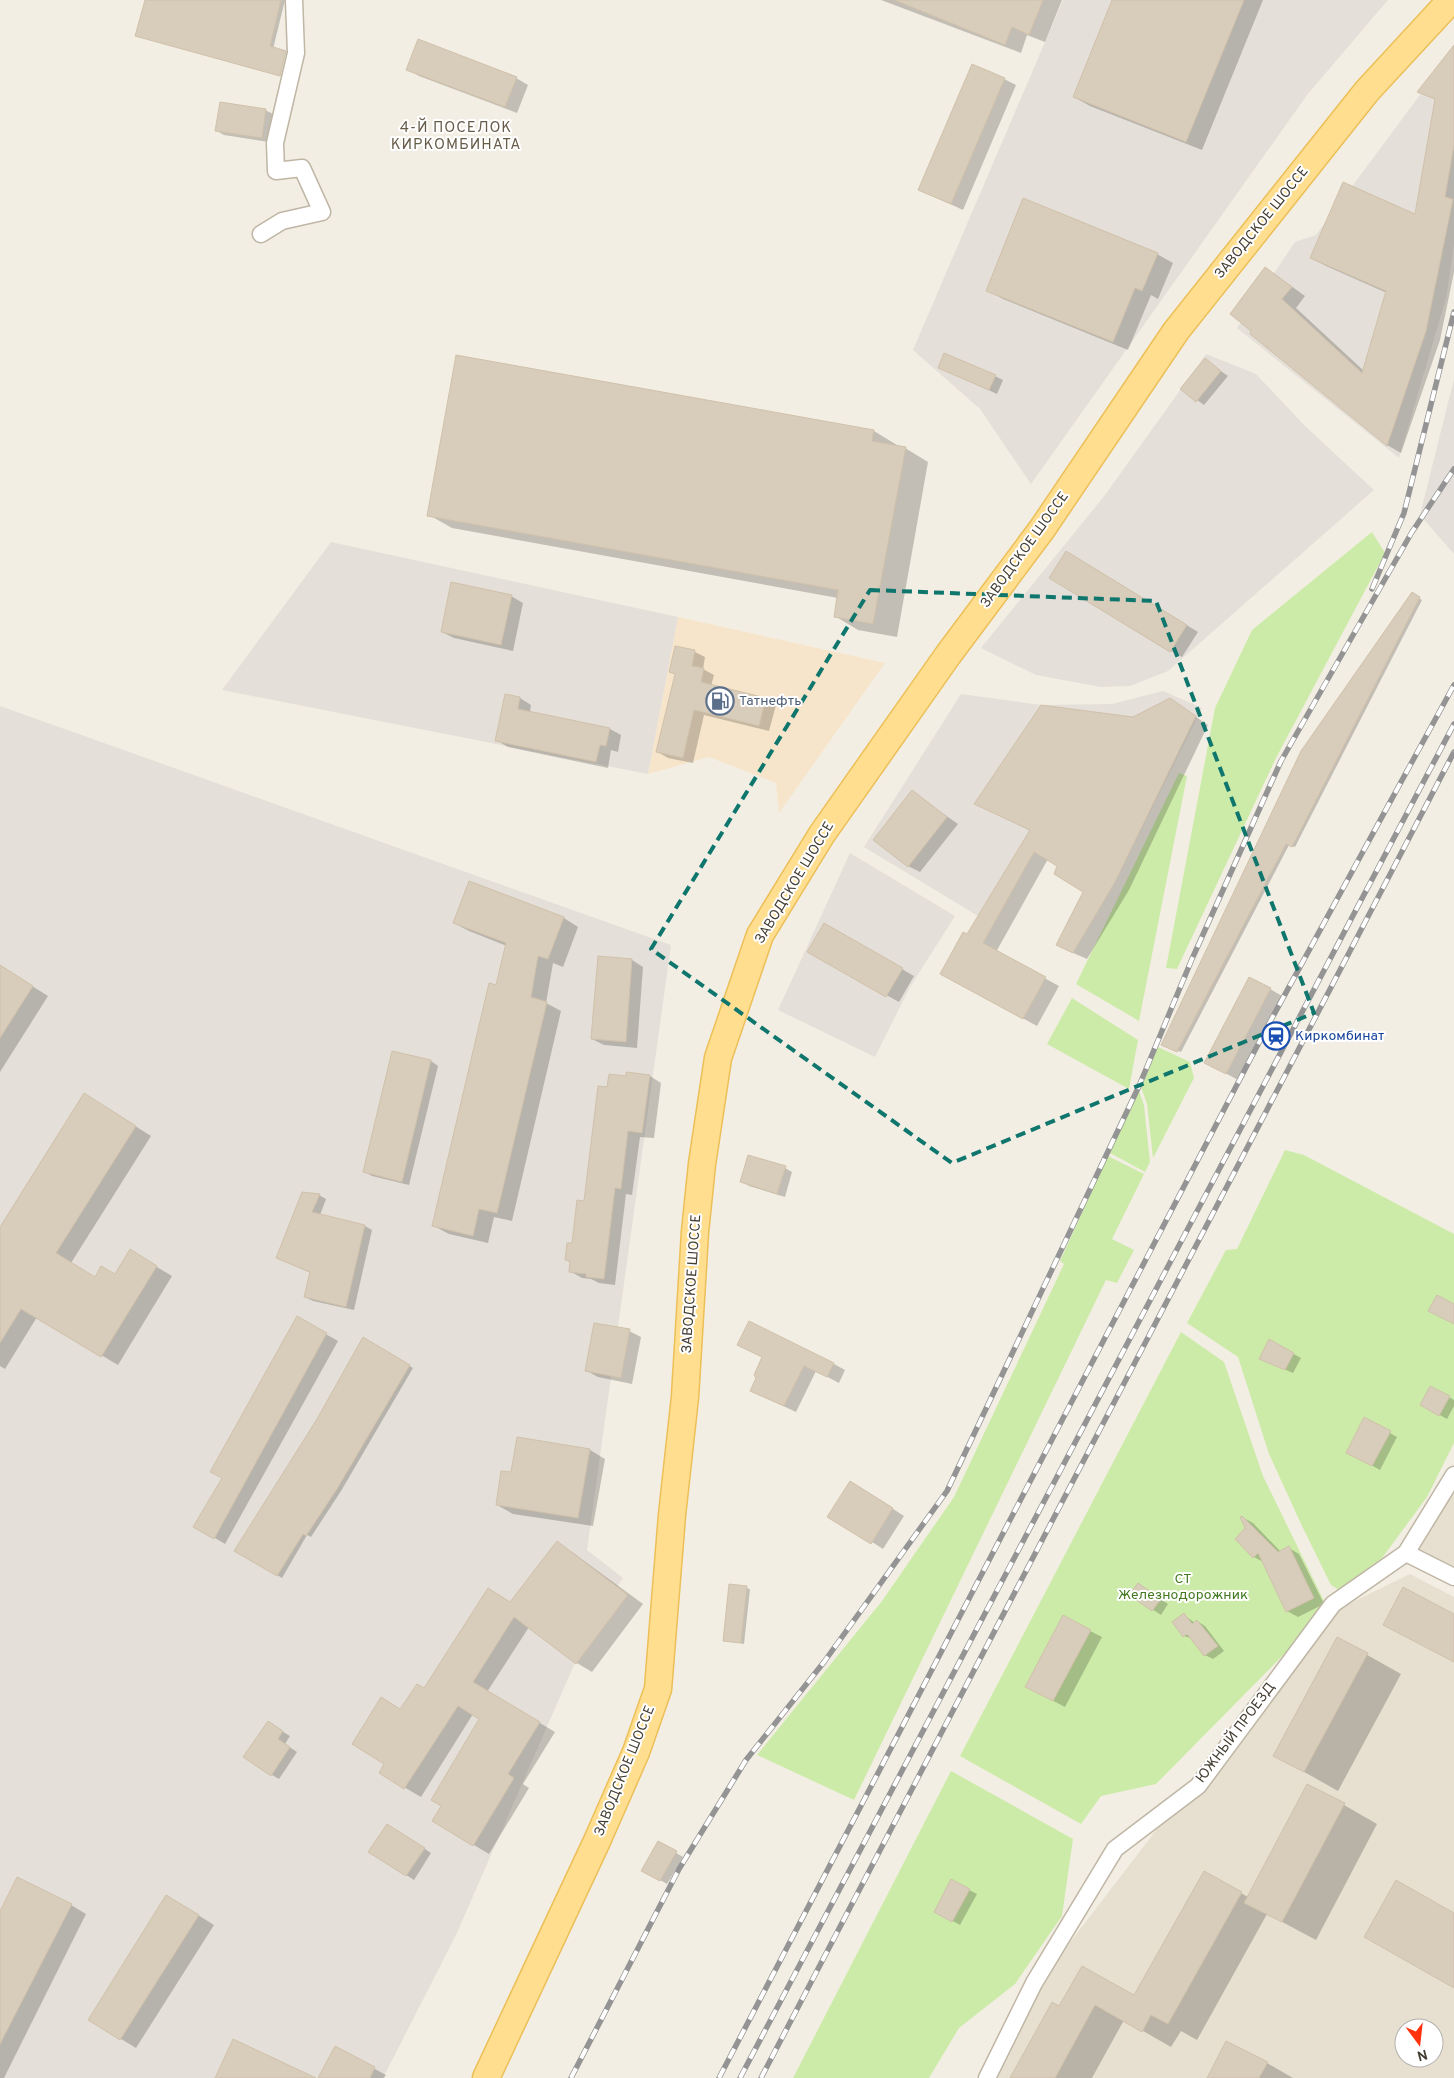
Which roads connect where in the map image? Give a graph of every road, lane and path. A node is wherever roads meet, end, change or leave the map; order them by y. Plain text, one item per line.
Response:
1 (294, 0) edge
2 (1451, 0) edge
3 (261, 234) dead end
4 (1454, 1475) edge
5 (1406, 1552) junction
6 (1454, 1577) edge
7 (486, 2078) edge
8 (987, 2078) edge

1 - 3 street
2 - 7 main road, ЗАВОДСКОЕ ШОССЕ
4 - 5 street, ЮЖНЫЙ ПРОЕЗД
5 - 6 street
5 - 8 street, ЮЖНЫЙ ПРОЕЗД

